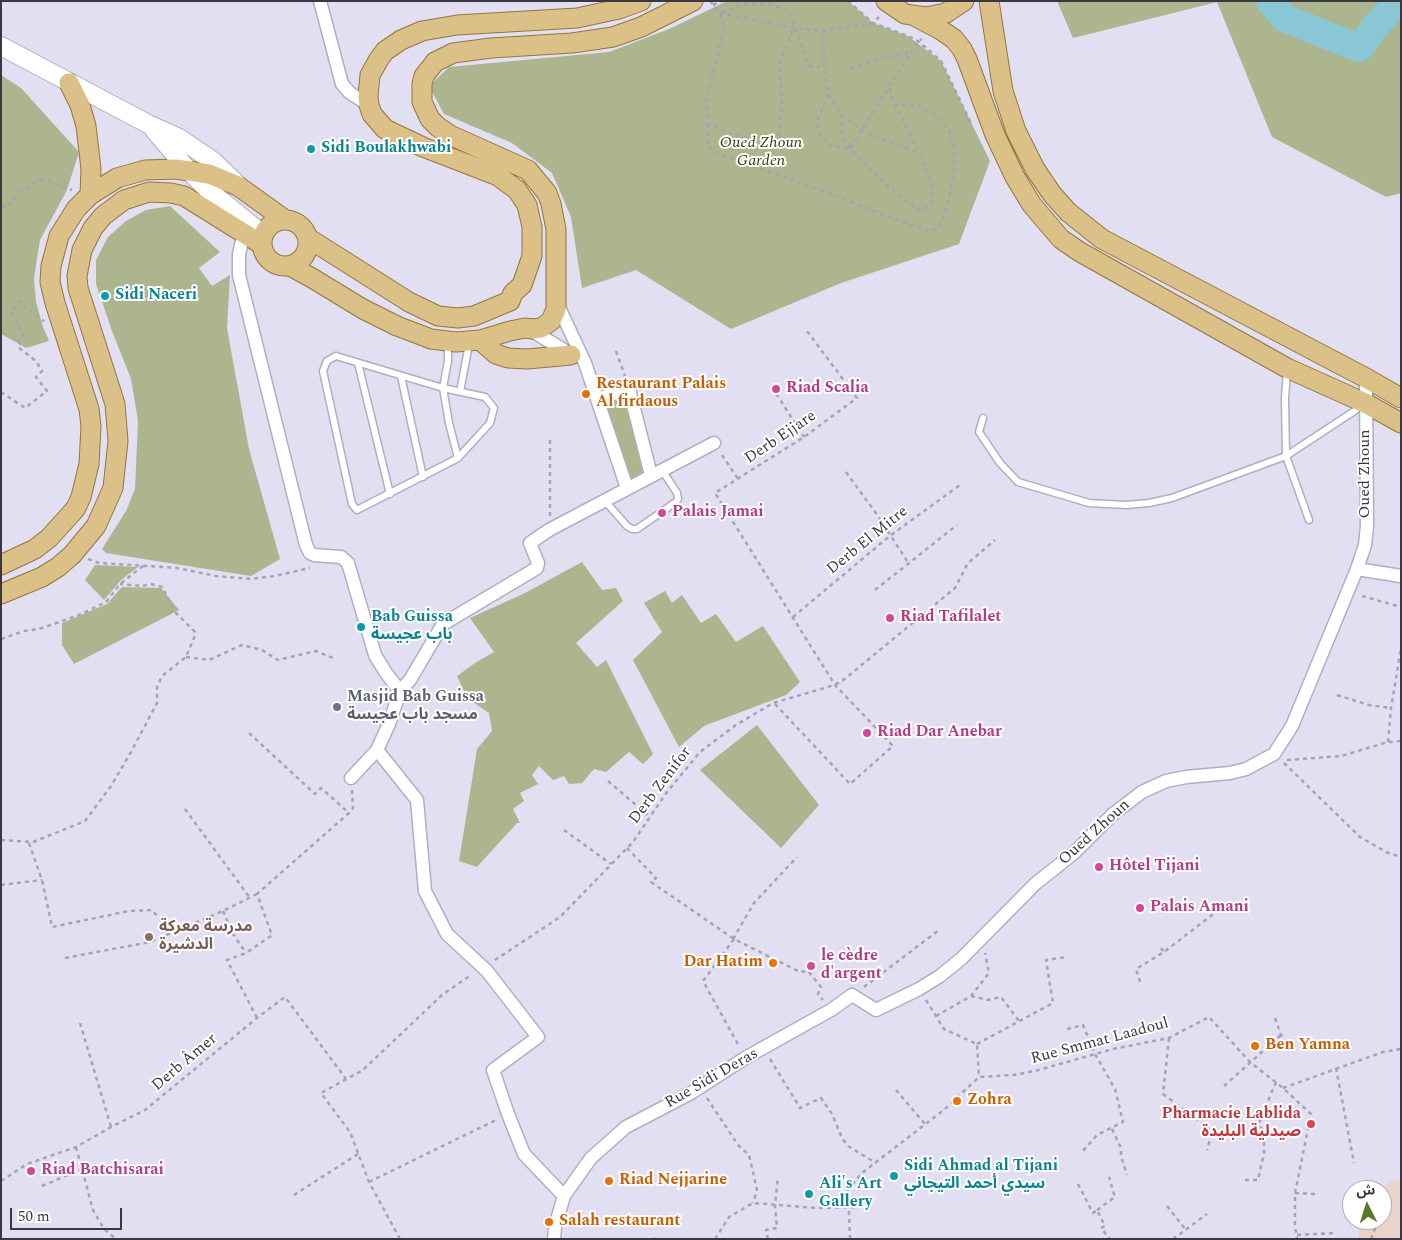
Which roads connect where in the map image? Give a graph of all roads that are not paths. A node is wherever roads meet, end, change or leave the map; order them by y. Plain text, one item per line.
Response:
1 (320, 1) edge
2 (641, 1) edge
3 (693, 1) edge
4 (964, 1) edge
5 (988, 1) edge
6 (888, 3) edge
7 (916, 17) junction
8 (1, 46) edge
9 (69, 83) junction
10 (369, 105) junction
11 (150, 126) junction
12 (188, 170) junction
13 (238, 186) junction
14 (87, 197) junction
15 (284, 219) junction
16 (244, 233) junction
17 (308, 238) junction
18 (262, 239) junction
19 (290, 266) junction
20 (555, 299) junction
21 (527, 328) junction
22 (475, 340) junction
23 (448, 342) junction
24 (578, 359) junction
25 (358, 363) junction
26 (1287, 368) junction
27 (401, 376) junction
28 (1366, 378) junction
29 (443, 388) junction
30 (460, 392) junction
31 (1401, 398) edge
32 (597, 399) junction
33 (1365, 404) junction
34 (982, 418) dead end
35 (1401, 423) edge
36 (714, 443) road end
37 (1286, 456) junction
38 (458, 458) junction
39 (656, 472) junction
40 (423, 477) junction
41 (627, 488) junction
42 (390, 494) junction
43 (604, 501) junction
44 (1309, 520) dead end
45 (1, 565) edge
46 (1357, 569) junction
47 (1401, 576) edge
48 (1, 594) edge
49 (400, 690) junction
50 (377, 750) junction
51 (351, 778) road end
52 (852, 995) joint
53 (564, 1196) junction
54 (554, 1239) edge

1 - 10 street
2 - 10 main road
3 - 20 main road
4 - 7 main road
5 - 28 main road
6 - 7 main road
7 - 26 main road
8 - 9 main road
9 - 11 main road
9 - 14 main road
10 - 17 main road
11 - 12 main road
11 - 13 main road
12 - 13 main road
12 - 14 main road
12 - 18 main road
13 - 15 main road
14 - 45 main road
15 - 17 main road
15 - 18 main road
16 - 18 main road
16 - 48 main road
16 - 49 street
17 - 19 main road
18 - 19 main road
19 - 23 main road
20 - 21 main road
20 - 24 street
21 - 22 main road
21 - 24 street
22 - 23 main road
22 - 24 main road
22 - 30 lane
23 - 29 lane
24 - 32 street
25 - 27 lane
25 - 42 lane
25 - 42 lane
26 - 33 main road
26 - 37 lane
27 - 29 lane
27 - 40 lane
28 - 31 main road
28 - 33 street, Oued Zhoun
29 - 30 lane
29 - 38 lane
30 - 38 lane
32 - 39 street
32 - 41 street
33 - 35 main road
33 - 37 lane
33 - 46 street, Oued Zhoun
34 - 37 lane
36 - 39 street
37 - 44 lane
38 - 40 lane
39 - 41 street
39 - 43 lane
40 - 42 lane
41 - 43 street
43 - 49 street
46 - 47 street
46 - 52 street, Oued Zhoun
49 - 50 street
50 - 51 street
50 - 53 street
52 - 53 street, Rue Sidi Deras
53 - 54 street, Rue Sidi Deras

